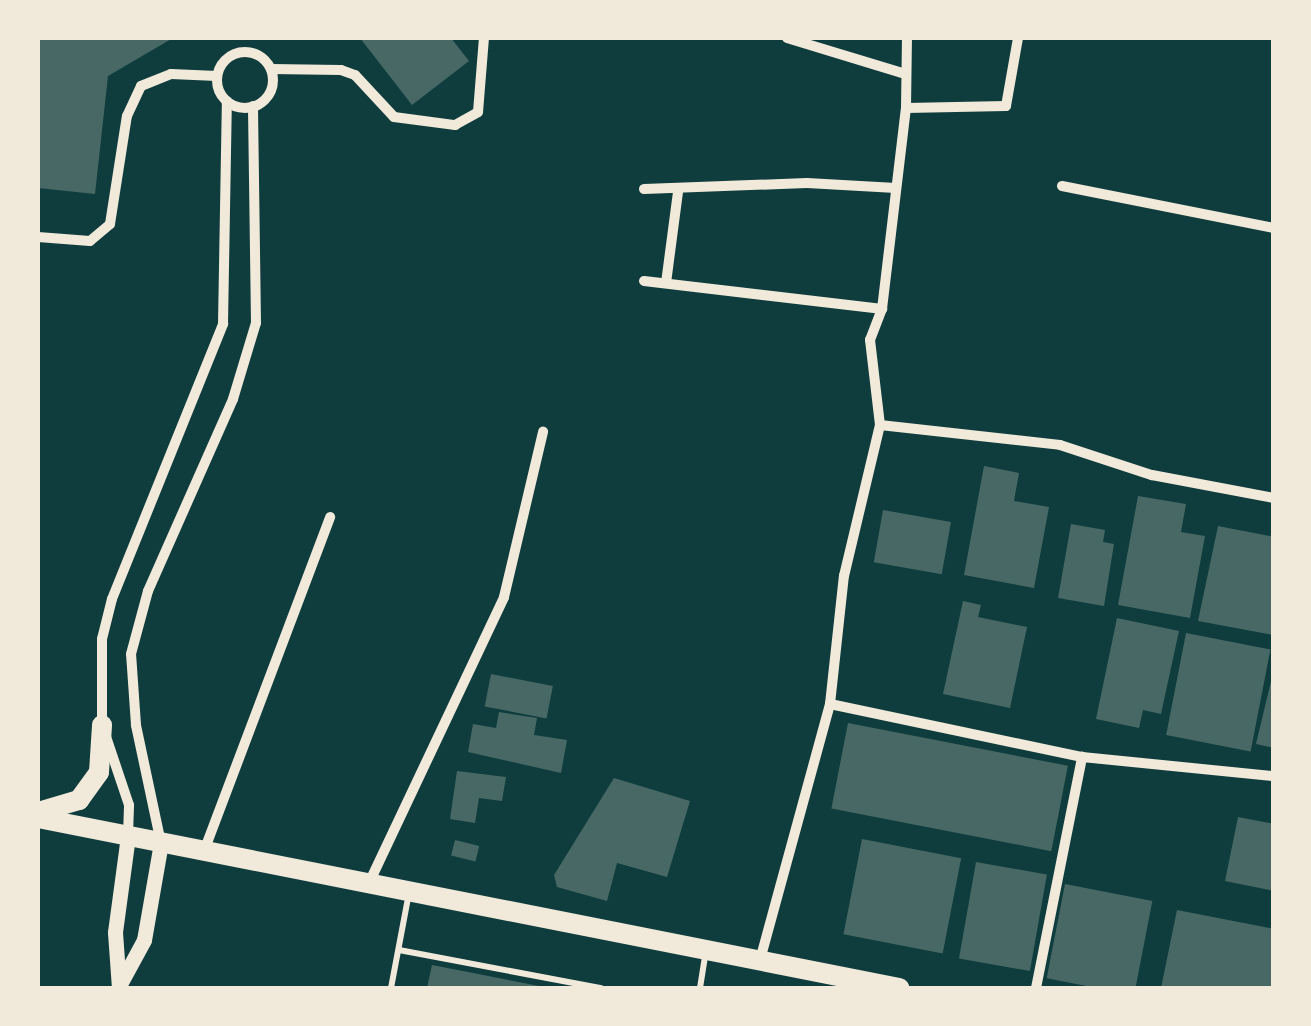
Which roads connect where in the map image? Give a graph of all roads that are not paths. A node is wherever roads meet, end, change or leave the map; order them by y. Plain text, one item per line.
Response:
1 (484, 38) edge
2 (787, 38) edge
3 (907, 38) edge
4 (1018, 38) edge
5 (271, 70) junction
6 (902, 72) junction
7 (217, 76) junction
8 (227, 101) junction
9 (254, 106) junction
10 (906, 108) junction
11 (1062, 186) dead end
12 (896, 188) junction
13 (644, 189) dead end
14 (678, 192) junction
15 (1274, 228) edge
16 (38, 236) edge
17 (644, 281) dead end
18 (666, 284) junction
19 (882, 310) junction
20 (880, 425) junction
21 (542, 432) dead end
22 (1274, 498) edge
23 (330, 518) dead end
24 (830, 704) junction
25 (102, 725) junction
26 (1082, 757) junction
27 (1274, 776) edge
28 (38, 815) edge
29 (128, 836) junction
30 (161, 843) junction
31 (204, 851) junction
32 (368, 884) junction
33 (410, 892) junction
34 (399, 950) junction
35 (707, 950) junction
36 (760, 961) junction
37 (119, 987) edge
38 (391, 988) edge
39 (601, 988) edge
40 (700, 988) edge
41 (899, 988) edge
42 (1036, 988) edge

1 - 5 street
2 - 6 street
3 - 6 street
4 - 10 street
5 - 7 street
5 - 9 street
6 - 10 street
7 - 8 street
7 - 16 street
8 - 9 street
8 - 25 street
9 - 30 street
10 - 12 street
11 - 15 street
12 - 14 street
12 - 19 street
13 - 14 street
14 - 18 street
17 - 18 street
18 - 19 street
19 - 20 street
20 - 22 street
20 - 24 street
21 - 32 street
23 - 31 street
24 - 26 street
24 - 36 street
25 - 28 main road
25 - 29 street
26 - 27 street
26 - 42 street
28 - 29 main road
29 - 30 main road
29 - 37 street
30 - 31 main road
30 - 37 street
31 - 32 main road
32 - 33 main road
33 - 34 lane
33 - 35 main road
34 - 38 lane
34 - 39 lane
35 - 36 main road
35 - 40 lane
36 - 41 main road

